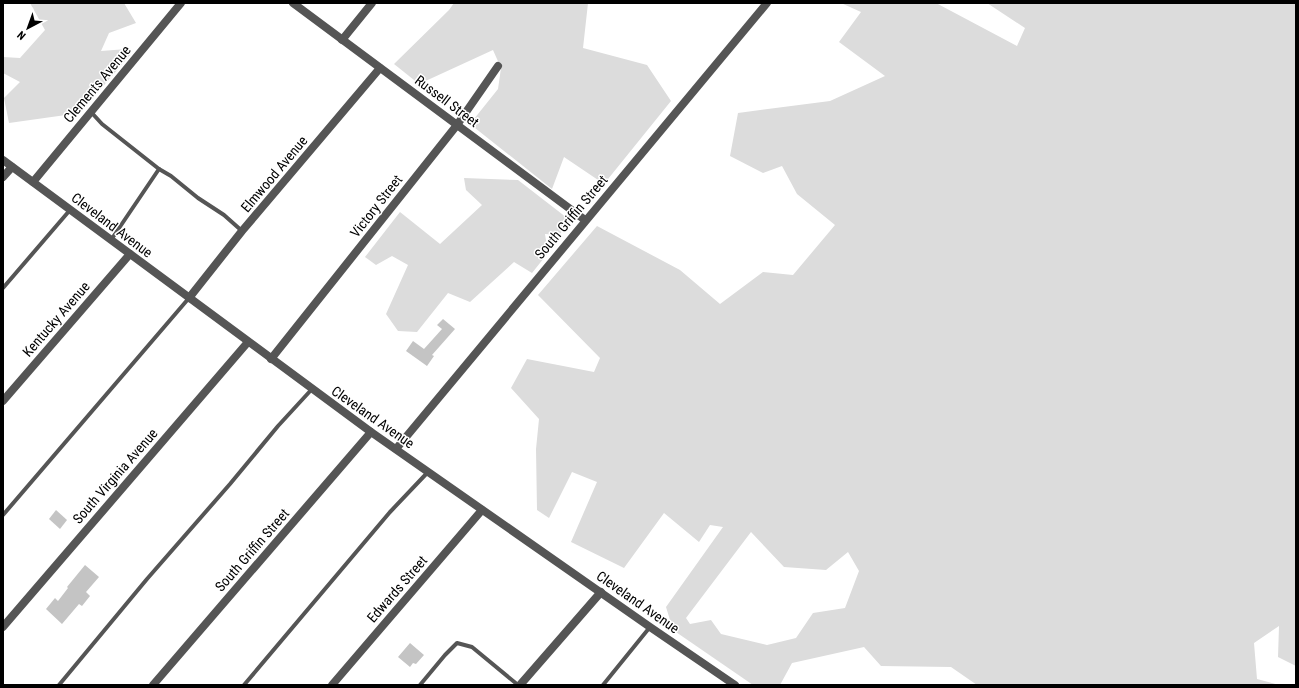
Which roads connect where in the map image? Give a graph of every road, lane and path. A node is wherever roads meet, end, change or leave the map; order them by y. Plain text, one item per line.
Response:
1 (181, 3) edge
2 (293, 3) edge
3 (372, 3) edge
4 (767, 3) edge
5 (342, 40) junction
6 (498, 66) dead end
7 (380, 68) junction
8 (91, 112) junction
9 (457, 125) junction
10 (3, 160) edge
11 (12, 166) junction
12 (159, 169) junction
13 (3, 178) edge
14 (33, 182) junction
15 (70, 209) junction
16 (585, 220) junction
17 (242, 231) junction
18 (111, 240) junction
19 (130, 254) junction
20 (3, 288) edge
21 (189, 298) junction
22 (248, 342) junction
23 (271, 359) junction
24 (312, 390) junction
25 (3, 401) edge
26 (371, 432) junction
27 (396, 449) junction
28 (428, 472) junction
29 (482, 510) junction
30 (3, 515) edge
31 (601, 592) junction
32 (3, 627) edge
33 (650, 627) junction
34 (604, 683) edge
35 (59, 685) edge
36 (153, 685) edge
37 (244, 685) edge
38 (332, 685) edge
39 (420, 685) edge
40 (519, 685) edge
41 (610, 685) edge
42 (735, 685) edge

1 - 8 street, Clements Avenue
2 - 5 street, Russell Street
3 - 5 street
4 - 16 street, South Griffin Street
5 - 7 street, Russell Street
6 - 9 street, Victory Street
7 - 9 street, Russell Street
7 - 17 street, Elmwood Avenue
8 - 12 lane
8 - 14 street, Clements Avenue
9 - 16 street, Russell Street
9 - 23 street, Victory Street
10 - 11 street, Cleveland Avenue
11 - 13 street
11 - 14 street, Cleveland Avenue
12 - 17 lane
12 - 18 lane
14 - 15 street, Cleveland Avenue
15 - 18 street, Cleveland Avenue
15 - 20 lane
16 - 27 street, South Griffin Street
17 - 21 street, Elmwood Avenue
18 - 19 street, Cleveland Avenue
19 - 21 street, Cleveland Avenue
19 - 25 street, Kentucky Avenue
21 - 22 street, Cleveland Avenue
21 - 30 lane
22 - 23 street, Cleveland Avenue
22 - 32 street, South Virginia Avenue
23 - 24 street, Cleveland Avenue
24 - 26 street, Cleveland Avenue
24 - 35 lane
26 - 27 street, Cleveland Avenue
26 - 36 street, South Griffin Street
27 - 28 street, Cleveland Avenue
28 - 29 street, Cleveland Avenue
28 - 37 lane
29 - 31 street, Cleveland Avenue
29 - 38 street, Edwards Street
31 - 33 street, Cleveland Avenue
31 - 40 street
33 - 34 lane
33 - 42 street, Cleveland Avenue
34 - 41 lane
39 - 40 lane

